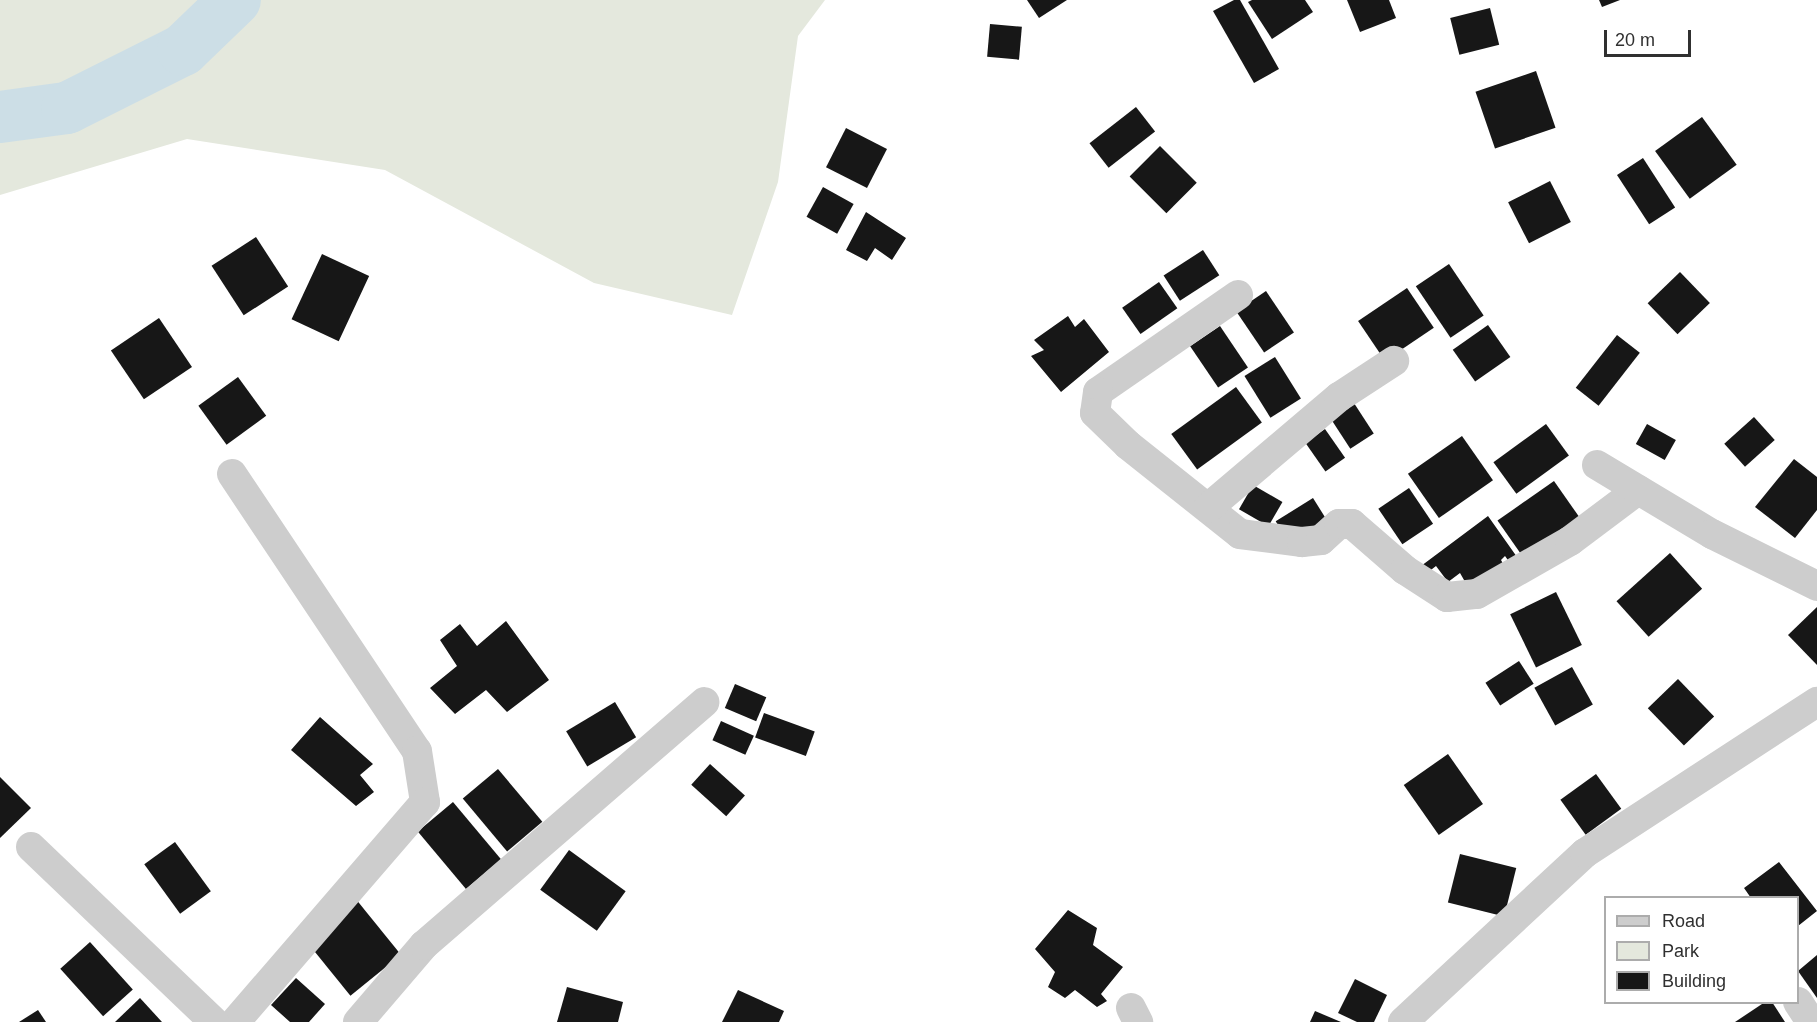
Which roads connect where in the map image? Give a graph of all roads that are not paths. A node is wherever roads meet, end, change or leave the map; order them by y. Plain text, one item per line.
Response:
1 (1238, 295) dead end
2 (1394, 361) dead end
3 (1597, 465) dead end
4 (232, 474) dead end
5 (1638, 490) junction
6 (1208, 508) junction
7 (1817, 586) edge
8 (705, 702) dead end
9 (1817, 702) edge
10 (31, 847) dead end
11 (1798, 1004) edge
12 (214, 1022) edge
13 (235, 1022) edge
14 (358, 1022) edge
15 (1403, 1022) edge
16 (1811, 1022) edge

1 - 6 street
2 - 6 street
3 - 5 street
4 - 13 street
5 - 6 street
5 - 7 street
8 - 14 street
9 - 15 street
10 - 12 street
11 - 16 street

